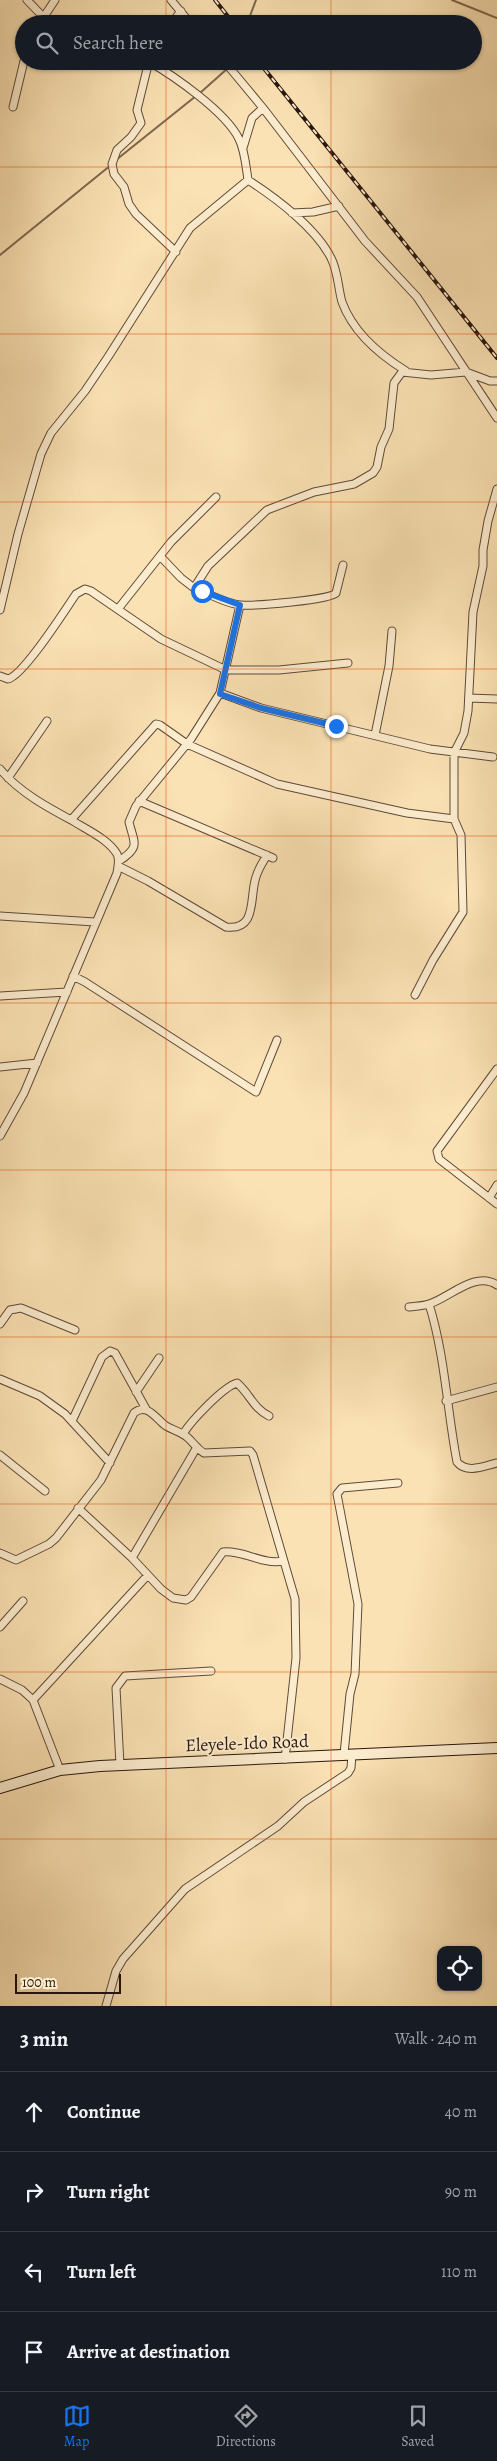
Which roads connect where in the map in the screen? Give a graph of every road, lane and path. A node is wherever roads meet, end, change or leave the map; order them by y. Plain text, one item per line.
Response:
1 (27, 0) edge
2 (55, 0) edge
3 (171, 0) edge
4 (181, 11) junction
5 (42, 15) edge
6 (44, 15) edge
7 (178, 15) edge
8 (184, 15) edge
9 (22, 70) edge
10 (147, 70) edge
11 (163, 70) edge
12 (231, 70) edge
13 (13, 107) dead end
14 (263, 108) junction
15 (243, 148) junction
16 (248, 180) junction
17 (339, 206) junction
18 (292, 213) junction
19 (176, 252) junction
20 (406, 371) junction
21 (466, 372) junction
22 (497, 381) edge
23 (497, 418) edge
24 (497, 489) edge
25 (216, 497) dead end
26 (160, 556) junction
27 (343, 565) dead end
28 (194, 588) junction
29 (240, 605) junction
30 (118, 609) junction
31 (0, 610) edge
32 (392, 631) dead end
33 (348, 663) dead end
34 (226, 670) junction
35 (0, 676) edge
36 (220, 694) junction
37 (469, 698) junction
38 (497, 699) edge
39 (47, 721) dead end
40 (375, 736) junction
41 (187, 744) junction
42 (454, 753) junction
43 (493, 757) dead end
44 (0, 769) edge
45 (8, 778) junction
46 (139, 802) junction
47 (454, 819) junction
48 (71, 820) junction
49 (119, 864) junction
50 (0, 916) edge
51 (96, 922) junction
52 (73, 976) junction
53 (67, 992) junction
54 (415, 995) dead end
55 (0, 996) edge
56 (277, 1040) dead end
57 (37, 1063) junction
58 (0, 1067) edge
59 (497, 1069) edge
60 (0, 1136) edge
61 (497, 1185) edge
62 (489, 1198) junction
63 (497, 1204) edge
64 (497, 1285) edge
65 (429, 1304) junction
66 (410, 1307) dead end
67 (0, 1324) edge
68 (75, 1330) dead end
69 (159, 1358) dead end
70 (0, 1379) edge
71 (497, 1387) edge
72 (136, 1392) junction
73 (446, 1401) junction
74 (146, 1410) junction
75 (269, 1416) dead end
76 (72, 1421) junction
77 (183, 1434) junction
78 (197, 1447) junction
79 (0, 1455) edge
80 (110, 1463) junction
81 (497, 1463) edge
82 (398, 1483) dead end
83 (45, 1491) dead end
84 (78, 1508) junction
85 (0, 1553) edge
86 (132, 1558) junction
87 (283, 1561) junction
88 (147, 1576) junction
89 (23, 1601) dead end
90 (0, 1627) edge
91 (211, 1671) dead end
92 (0, 1679) edge
93 (34, 1700) junction
94 (497, 1748) edge
95 (348, 1754) junction
96 (285, 1759) junction
97 (120, 1765) junction
98 (60, 1770) junction
99 (0, 1788) edge
100 (106, 2006) edge

1 - 5 street
2 - 6 street
3 - 4 street
4 - 7 street
4 - 8 street
9 - 13 street
10 - 19 street
11 - 15 street
12 - 14 street
14 - 15 street
14 - 17 street
15 - 16 street
16 - 18 street
16 - 19 street
17 - 18 street
17 - 21 street
18 - 20 street
19 - 31 street
20 - 21 street
20 - 28 street
21 - 22 street
21 - 23 street
24 - 37 street
25 - 26 street
26 - 28 street
26 - 30 street
27 - 29 street
28 - 29 street
29 - 34 street
30 - 34 street
30 - 35 street
32 - 40 street
33 - 34 street
34 - 36 street
36 - 40 street
36 - 41 street
37 - 38 street
37 - 42 street
39 - 45 street
40 - 42 street
41 - 46 street
41 - 47 street
41 - 48 street
42 - 43 street
42 - 47 street
44 - 45 street
45 - 48 street
46 - 49 street
46 - 49 street
47 - 54 street
48 - 49 street
49 - 51 street
50 - 51 street
51 - 52 street
52 - 53 street
52 - 56 street
53 - 55 street
53 - 57 street
57 - 58 street
57 - 60 street
59 - 62 street
61 - 62 street
62 - 63 street
64 - 65 street
65 - 66 street
65 - 73 street
67 - 68 street
69 - 72 street
70 - 76 street
71 - 73 street
72 - 74 street
72 - 76 street
73 - 81 street
74 - 77 street
74 - 80 street
75 - 77 street
76 - 80 street
77 - 78 street
78 - 86 street
78 - 87 street
79 - 83 street
80 - 84 street
82 - 95 street
84 - 85 street
84 - 86 street
86 - 88 street
87 - 88 street
87 - 96 street
88 - 93 street
89 - 90 street
91 - 97 street
92 - 93 street
93 - 98 street
94 - 95 main road, Eleyele-Ido Road
95 - 96 main road, Eleyele-Ido Road
95 - 100 street
96 - 97 main road, Eleyele-Ido Road
97 - 98 main road, Eleyele-Ido Road
98 - 99 main road, Eleyele-Ido Road

